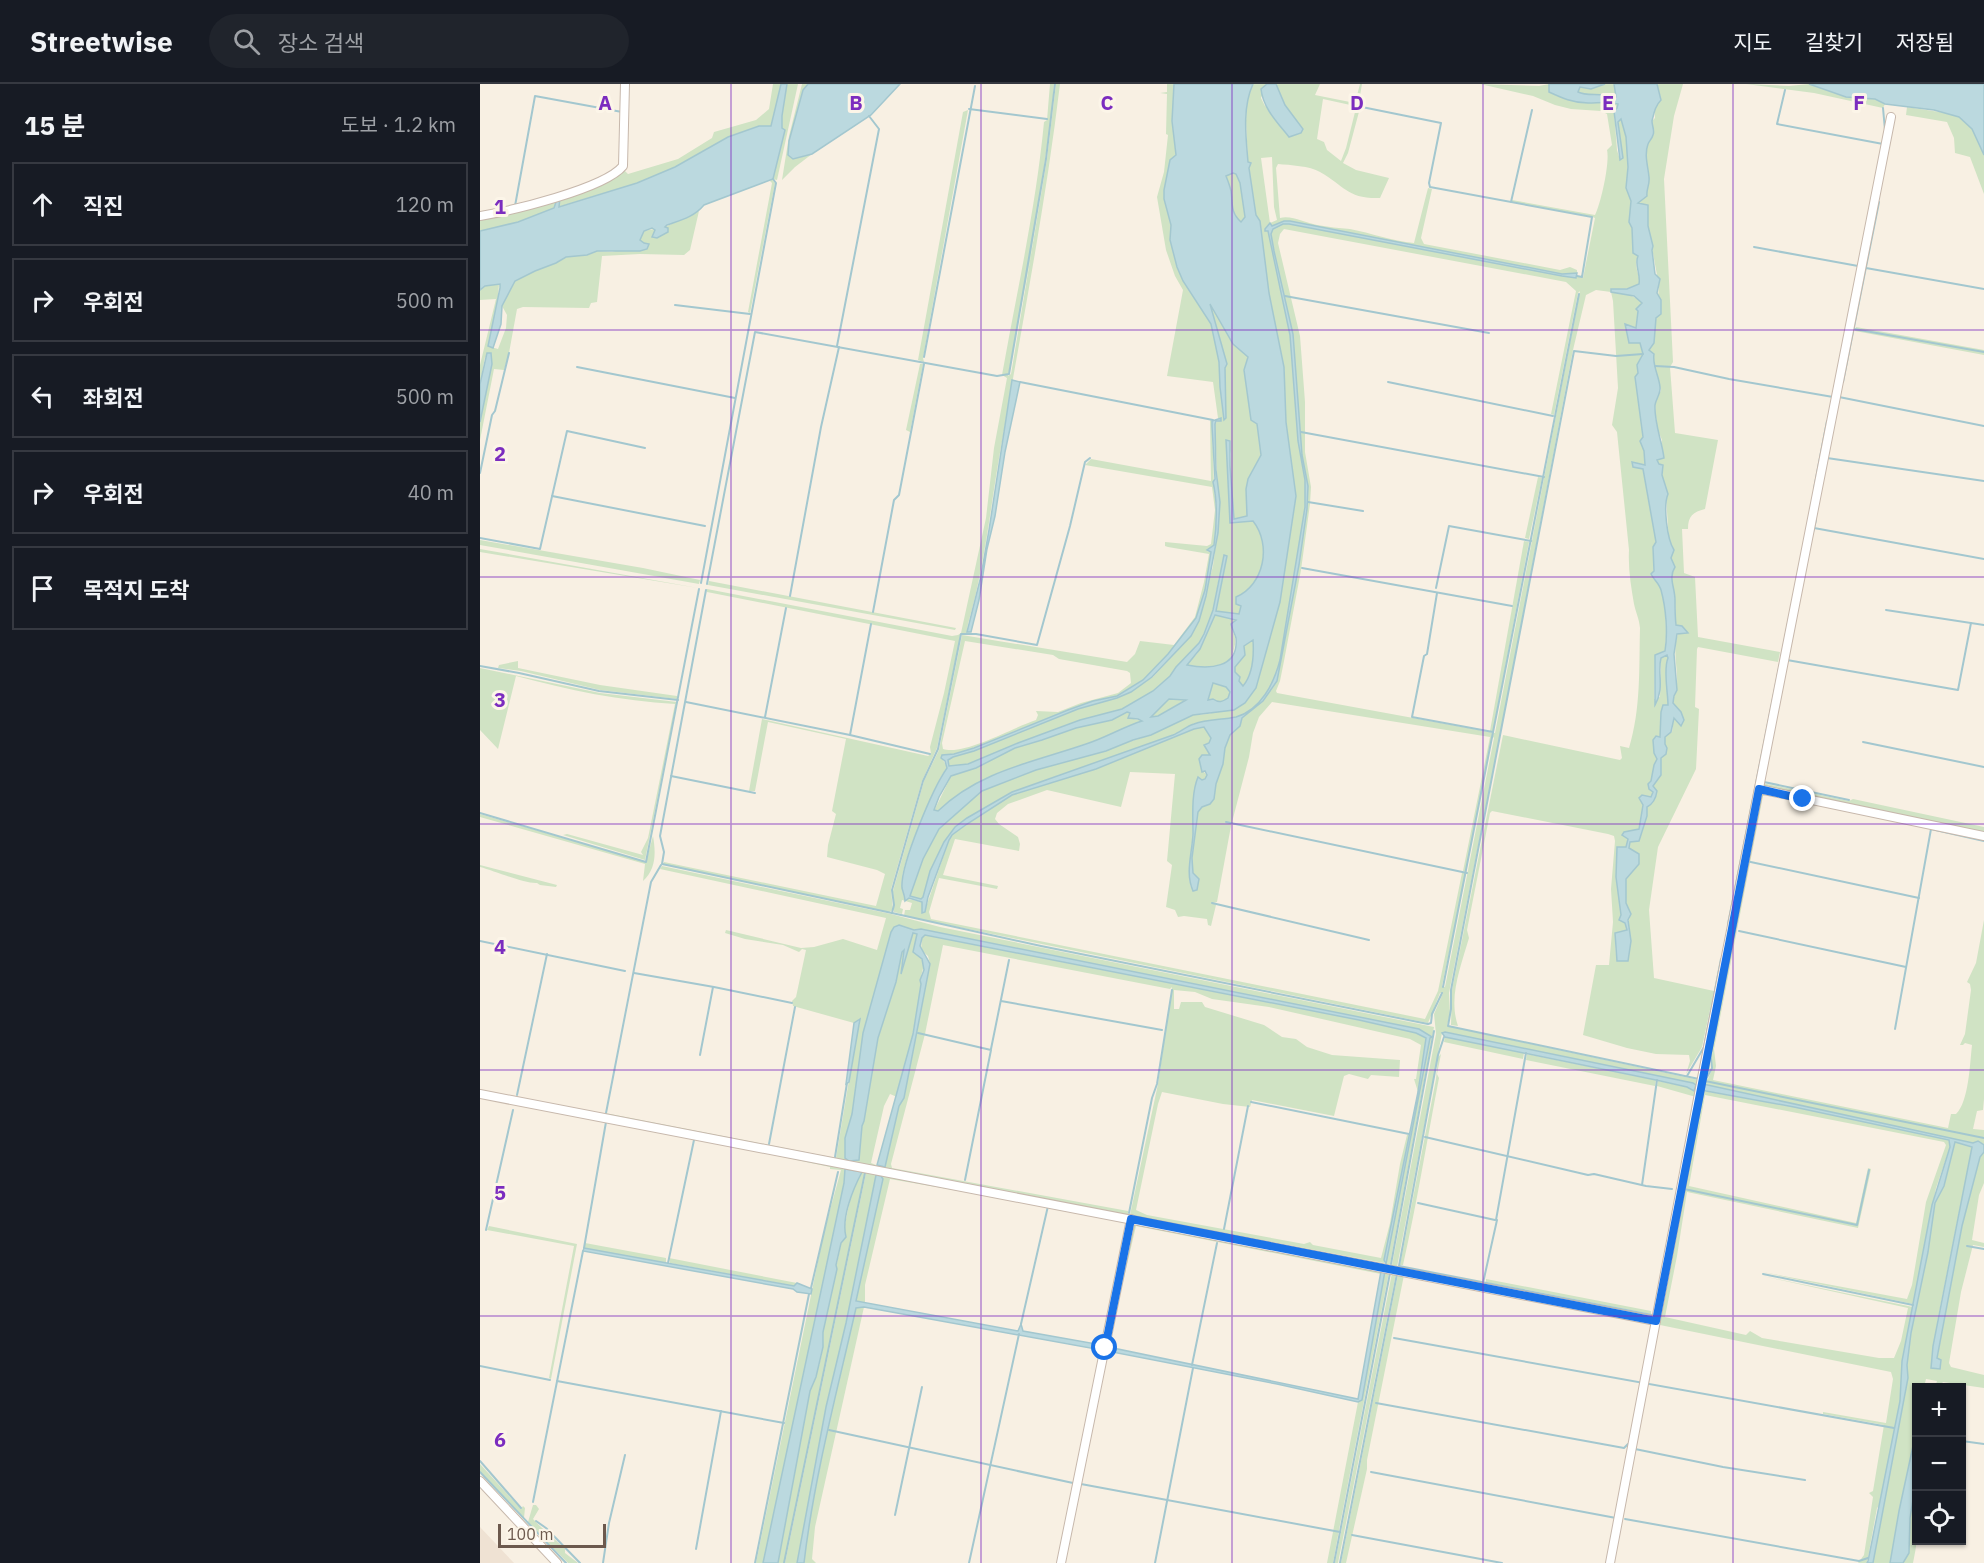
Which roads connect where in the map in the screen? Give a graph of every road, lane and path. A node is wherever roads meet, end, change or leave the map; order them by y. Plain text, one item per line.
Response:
1 (625, 84) edge
2 (1891, 117) dead end
3 (480, 216) edge
4 (1759, 789) junction
5 (1984, 836) edge
6 (480, 1094) edge
7 (1131, 1219) junction
8 (1656, 1321) junction
9 (480, 1482) edge
10 (556, 1563) edge
11 (1061, 1563) edge
12 (1610, 1563) edge

1 - 3 street
2 - 4 street
4 - 5 street
4 - 8 street
6 - 7 street
7 - 8 street
7 - 11 street
8 - 12 street
9 - 10 street

